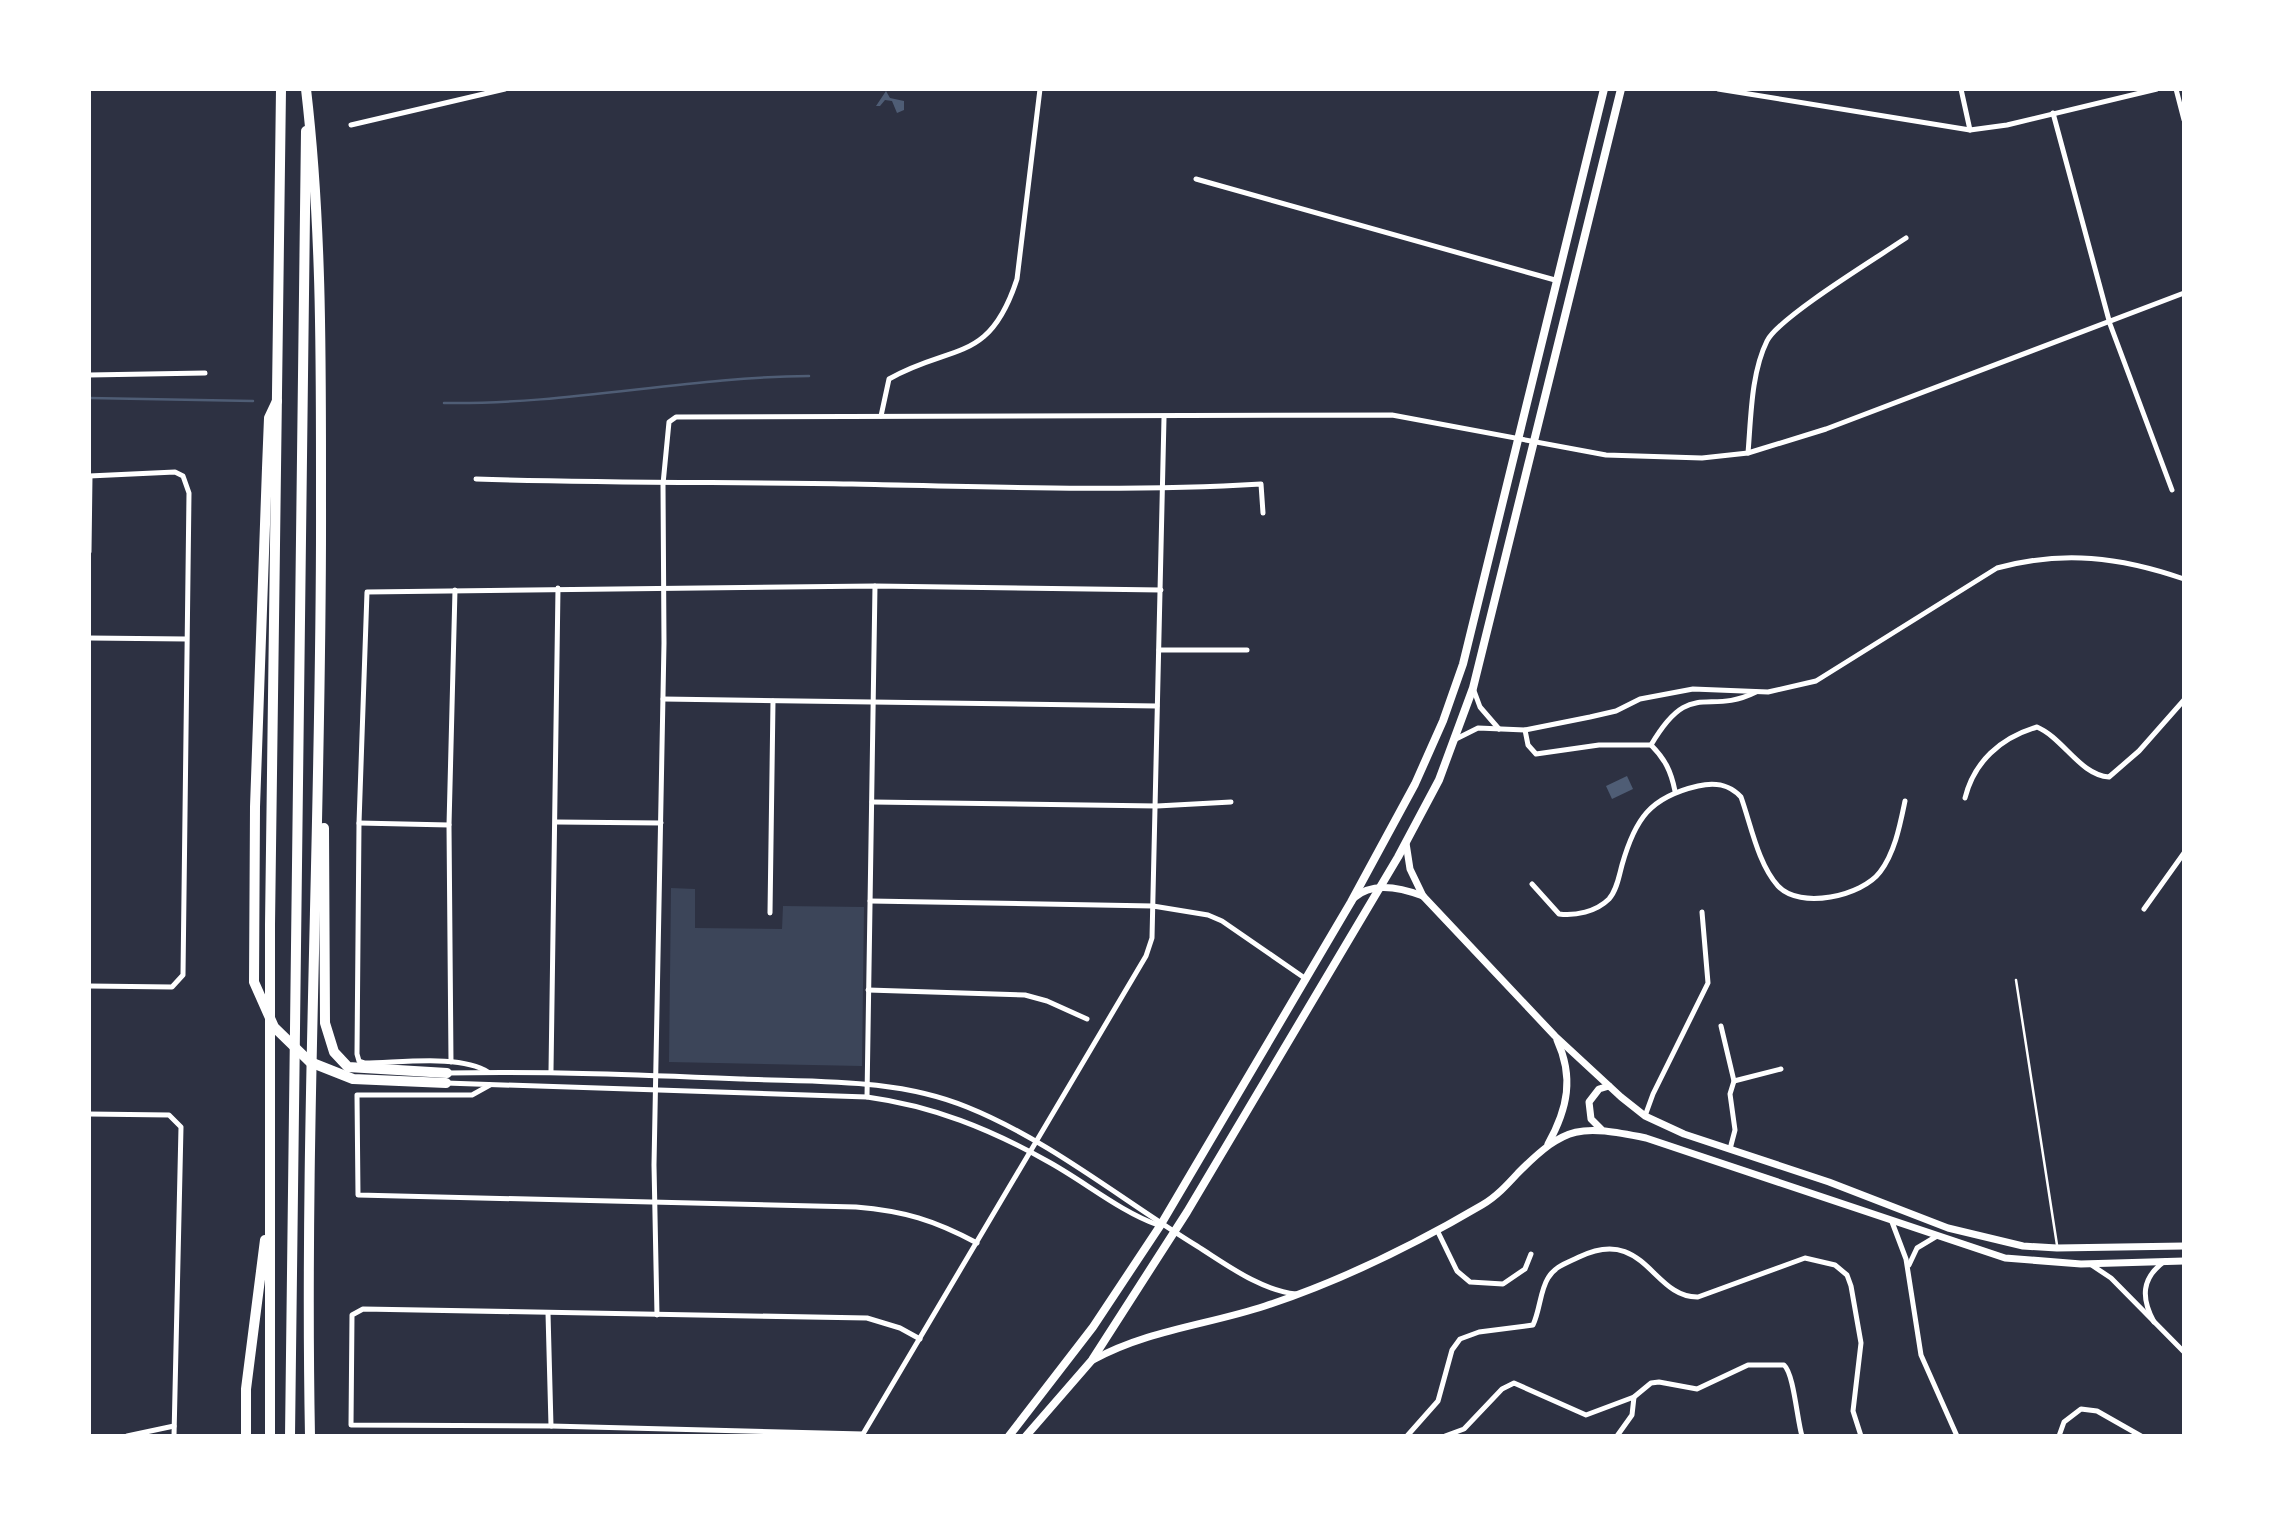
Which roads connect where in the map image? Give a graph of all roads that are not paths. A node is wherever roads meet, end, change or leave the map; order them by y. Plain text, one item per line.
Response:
1 (281, 89) edge
2 (306, 89) edge
3 (505, 89) edge
4 (1040, 89) edge
5 (1604, 89) edge
6 (1621, 89) edge
7 (1718, 89) edge
8 (1961, 89) edge
9 (2157, 89) edge
10 (2176, 89) edge
11 (2053, 113) junction
12 (2184, 120) edge
13 (351, 125) dead end
14 (1970, 130) junction
15 (1196, 179) dead end
16 (1906, 238) dead end
17 (1555, 280) junction
18 (2184, 293) edge
19 (2110, 324) junction
20 (205, 373) dead end
21 (89, 375) edge
22 (279, 394) junction
23 (881, 416) junction
24 (1164, 418) junction
25 (1518, 438) junction
26 (1536, 442) junction
27 (1748, 453) junction
28 (90, 475) edge
29 (475, 479) dead end
30 (663, 484) junction
31 (1163, 489) junction
32 (2172, 490) dead end
33 (1264, 513) dead end
34 (89, 552) edge
35 (2184, 579) edge
36 (875, 586) junction
37 (558, 588) junction
38 (664, 588) junction
39 (454, 590) junction
40 (1161, 590) junction
41 (322, 630) junction
42 (89, 638) edge
43 (186, 639) junction
44 (1158, 650) junction
45 (1247, 650) dead end
46 (1473, 688) junction
47 (1758, 691) junction
48 (663, 699) junction
49 (2184, 700) edge
50 (773, 701) junction
51 (873, 701) junction
52 (1157, 706) junction
53 (1499, 729) junction
54 (1525, 730) junction
55 (1454, 740) junction
56 (1651, 745) junction
57 (1675, 791) junction
58 (1965, 798) dead end
59 (1905, 801) dead end
60 (872, 802) junction
61 (1231, 802) dead end
62 (1157, 806) junction
63 (556, 822) junction
64 (359, 823) junction
65 (661, 823) junction
66 (449, 825) junction
67 (1406, 836) junction
68 (2184, 853) edge
69 (1532, 884) dead end
70 (1379, 888) junction
71 (1423, 896) junction
72 (870, 901) junction
73 (1351, 902) junction
74 (1153, 906) junction
75 (2144, 909) dead end
76 (1702, 912) dead end
77 (770, 913) dead end
78 (1306, 979) junction
79 (2016, 980) dead end
80 (89, 986) edge
81 (867, 990) junction
82 (1087, 1019) dead end
83 (1721, 1026) dead end
84 (1555, 1036) junction
85 (451, 1062) junction
86 (1781, 1069) dead end
87 (551, 1071) junction
88 (488, 1072) junction
89 (658, 1074) junction
90 (446, 1078) junction
91 (1734, 1081) junction
92 (867, 1084) junction
93 (490, 1085) junction
94 (1609, 1086) junction
95 (658, 1091) junction
96 (867, 1097) junction
97 (89, 1114) edge
98 (1646, 1116) junction
99 (1606, 1130) junction
100 (1034, 1142) junction
101 (1548, 1144) junction
102 (1730, 1149) junction
103 (1029, 1152) junction
104 (270, 1198) junction
105 (655, 1202) junction
106 (1892, 1222) junction
107 (1160, 1226) junction
108 (1437, 1230) junction
109 (1173, 1234) junction
110 (1937, 1236) junction
111 (977, 1243) junction
112 (2184, 1247) edge
113 (2057, 1248) junction
114 (1531, 1254) dead end
115 (2165, 1261) junction
116 (2184, 1261) edge
117 (2090, 1264) junction
118 (1908, 1271) junction
119 (1297, 1294) junction
120 (548, 1313) junction
121 (657, 1315) junction
122 (2159, 1330) junction
123 (920, 1339) junction
124 (2184, 1352) edge
125 (1092, 1360) junction
126 (1634, 1397) junction
127 (174, 1426) junction
128 (551, 1426) junction
129 (582, 1427) junction
130 (863, 1435) edge
131 (127, 1436) edge
132 (174, 1436) edge
133 (246, 1436) edge
134 (271, 1436) edge
135 (290, 1436) edge
136 (310, 1436) edge
137 (581, 1436) edge
138 (1009, 1436) edge
139 (1026, 1436) edge
140 (1407, 1436) edge
141 (1445, 1436) edge
142 (1617, 1436) edge
143 (1802, 1436) edge
144 (1861, 1436) edge
145 (1957, 1436) edge
146 (2059, 1436) edge
147 (2141, 1436) edge

1 - 22 highway
2 - 41 highway
2 - 135 highway
3 - 13 street
4 - 23 street
5 - 17 main road
6 - 26 main road
7 - 14 street
8 - 14 street
9 - 11 street
10 - 12 street
11 - 14 street
11 - 19 street
15 - 17 street
16 - 27 street
17 - 25 main road
18 - 19 street
19 - 27 street
19 - 32 street
20 - 21 street
22 - 90 highway
22 - 104 highway
23 - 24 street
23 - 30 street
24 - 25 street
24 - 31 street
25 - 26 street
25 - 73 main road
26 - 27 street
26 - 46 main road
28 - 34 street
28 - 43 street
29 - 30 street
30 - 31 street
30 - 38 street
31 - 33 street
31 - 40 street
35 - 47 street
36 - 38 street
36 - 40 street
36 - 51 street
37 - 38 street
37 - 39 street
37 - 63 street
38 - 48 street
39 - 64 street
39 - 66 street
40 - 44 street
41 - 90 highway
41 - 136 highway
42 - 43 street
43 - 80 street
44 - 45 street
44 - 52 street
46 - 53 street
46 - 55 main road
47 - 54 street
47 - 56 street
48 - 50 street
48 - 65 street
49 - 58 street
50 - 51 street
50 - 77 street
51 - 52 street
51 - 60 street
52 - 62 street
53 - 54 street
53 - 55 street
54 - 56 street
55 - 67 main road
56 - 57 street
57 - 59 street
57 - 69 street
60 - 62 street
60 - 72 street
61 - 62 street
62 - 74 street
63 - 65 street
63 - 87 street
64 - 66 street
64 - 85 street
65 - 89 street
66 - 85 street
67 - 70 main road
67 - 71 street
68 - 75 street
70 - 71 street
70 - 73 street
70 - 109 main road
71 - 84 street
72 - 74 street
72 - 81 street
73 - 78 main road
74 - 78 street
74 - 100 street
76 - 98 street
78 - 107 main road
79 - 113 lane
81 - 82 street
81 - 92 street
83 - 91 street
84 - 94 street
84 - 101 street
85 - 88 street
86 - 91 street
87 - 88 street
87 - 89 street
88 - 90 street
89 - 92 street
89 - 95 street
90 - 93 street
91 - 102 street
92 - 96 street
92 - 100 street
93 - 95 street
93 - 105 street
94 - 98 street
94 - 99 street
95 - 96 street
95 - 105 street
96 - 103 street
97 - 127 street
98 - 102 street
99 - 101 street
99 - 106 street
100 - 103 street
100 - 107 street
101 - 108 street
102 - 113 street
103 - 107 street
103 - 111 street
104 - 133 highway
104 - 134 highway
105 - 111 street
105 - 121 street
106 - 110 street
106 - 118 street
107 - 109 street
107 - 138 main road
108 - 114 street
108 - 119 street
109 - 119 street
109 - 125 main road
110 - 117 street
110 - 118 street
111 - 123 street
112 - 113 street
115 - 116 street
115 - 117 street
115 - 122 street
117 - 122 street
118 - 145 street
119 - 125 street
120 - 121 street
120 - 128 street
120 - 128 street
121 - 123 street
122 - 124 street
123 - 130 street
125 - 139 main road
126 - 141 street
126 - 142 street
126 - 143 street
127 - 131 street
127 - 132 street
128 - 129 street
129 - 130 street
129 - 137 street
140 - 144 street
146 - 147 street

